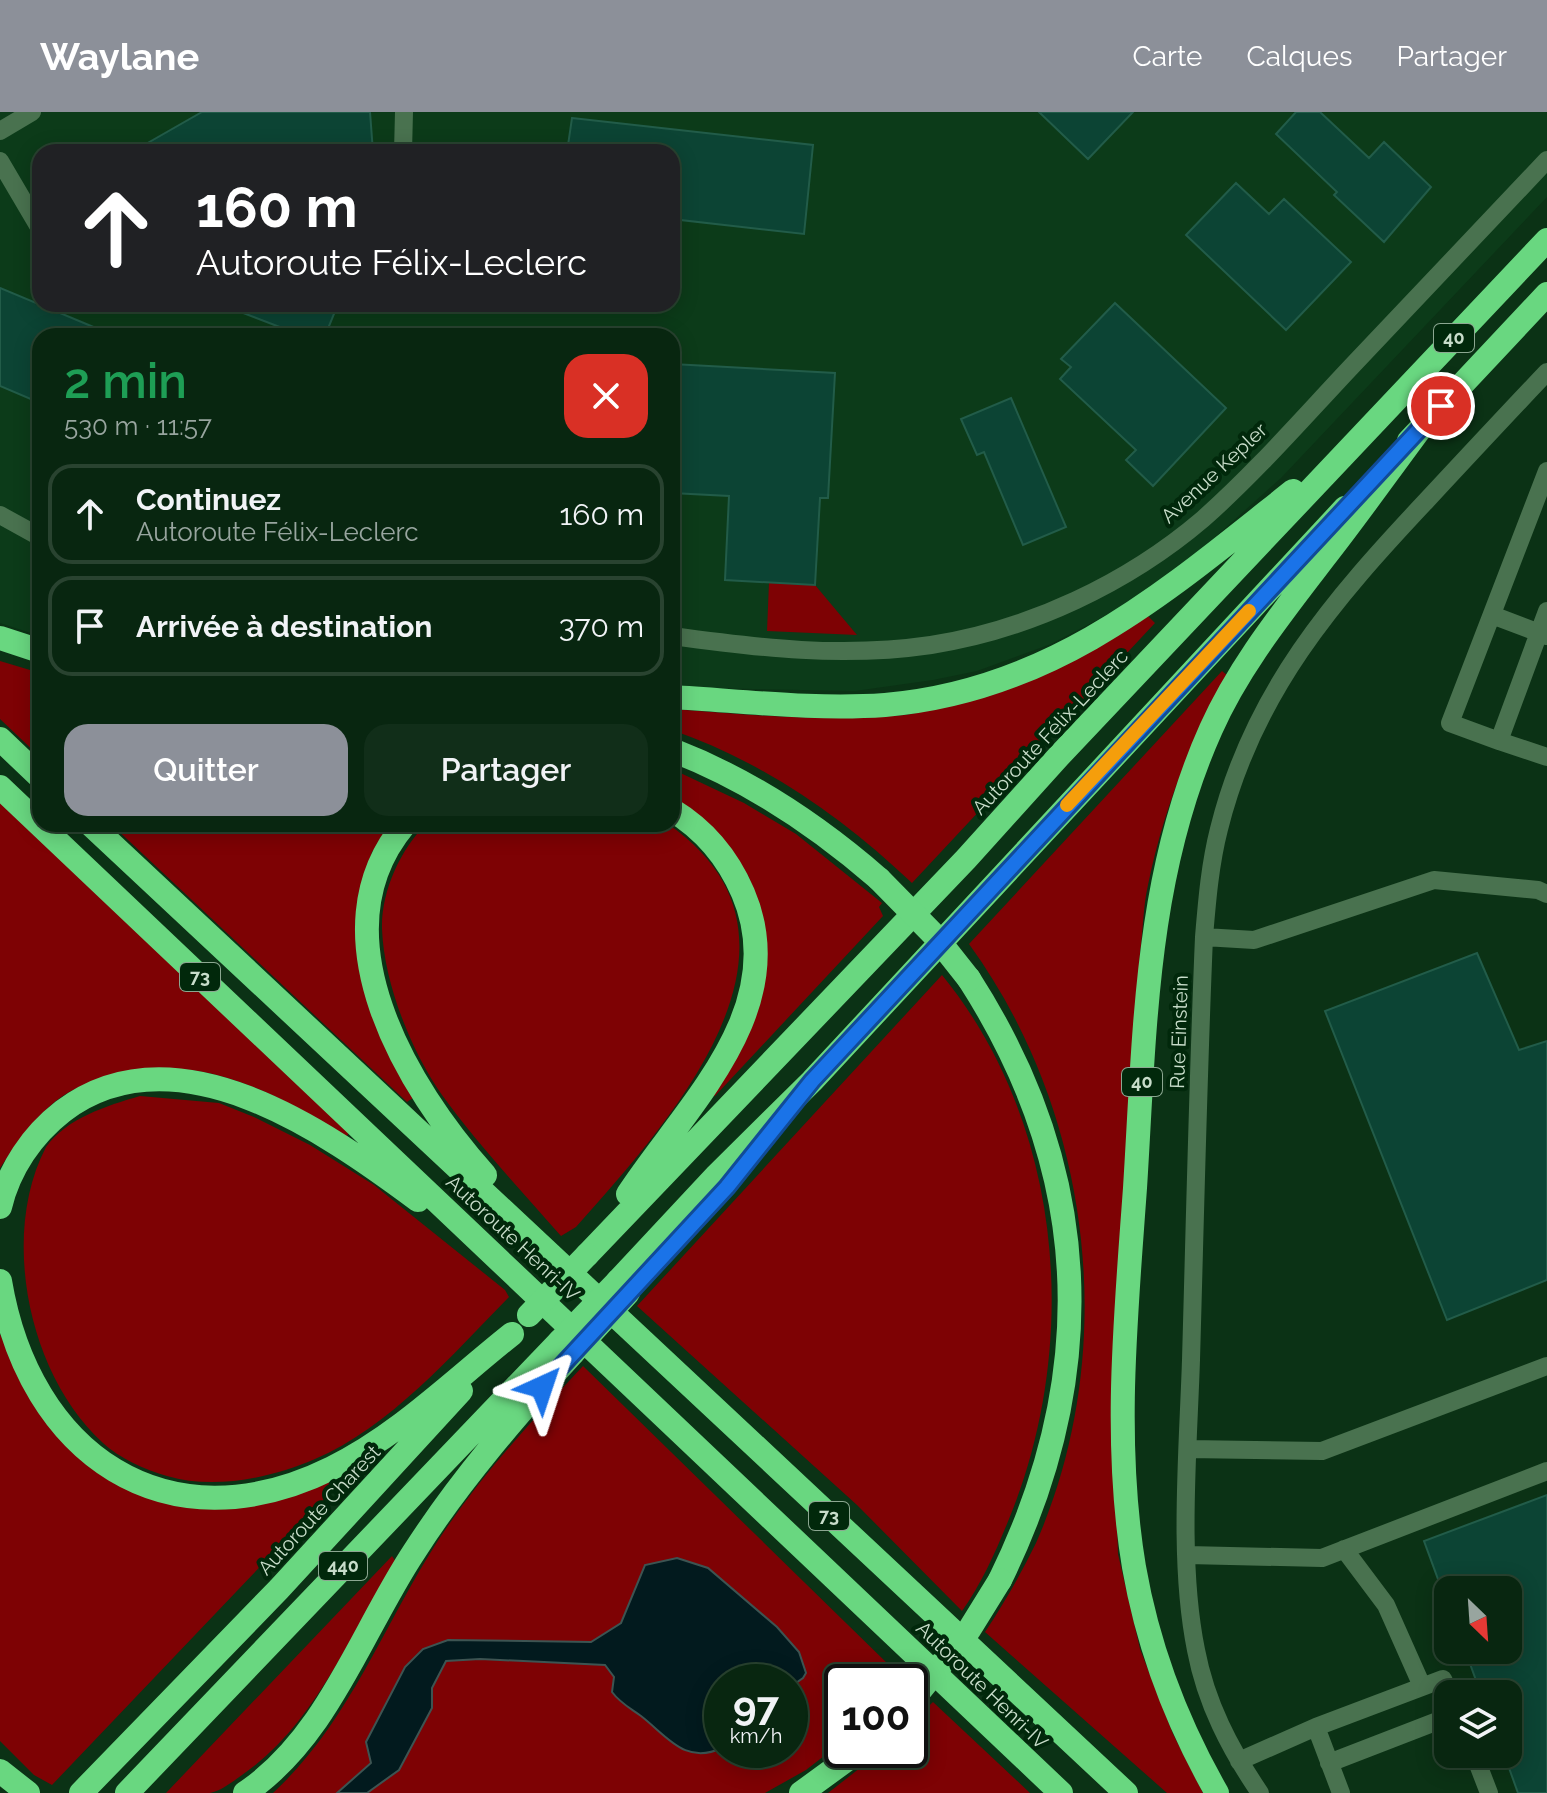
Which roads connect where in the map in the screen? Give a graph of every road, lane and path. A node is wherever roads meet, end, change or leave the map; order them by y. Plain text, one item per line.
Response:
1 (404, 112) edge
2 (28, 113) edge
3 (0, 131) edge
4 (403, 144) edge
5 (1547, 160) edge
6 (0, 161) edge
7 (32, 215) edge
8 (1547, 240) edge
9 (1547, 294) edge
10 (1545, 378) edge
11 (1420, 429) junction
12 (1362, 436) junction
13 (1547, 471) edge
14 (0, 515) edge
15 (32, 533) edge
16 (1547, 611) edge
17 (1492, 615) junction
18 (1543, 635) edge
19 (680, 637) edge
20 (0, 638) edge
21 (32, 648) edge
22 (680, 698) edge
23 (0, 739) edge
24 (1499, 741) junction
25 (680, 754) edge
26 (1547, 757) edge
27 (32, 769) edge
28 (0, 787) edge
29 (32, 817) edge
30 (680, 817) edge
31 (48, 832) edge
32 (99, 832) edge
33 (400, 832) edge
34 (1547, 894) edge
35 (1204, 937) junction
36 (0, 1207) edge
37 (533, 1237) junction
38 (591, 1251) junction
39 (509, 1267) junction
40 (0, 1281) edge
41 (529, 1315) joint
42 (512, 1334) junction
43 (567, 1347) junction
44 (1547, 1366) edge
45 (1188, 1449) junction
46 (1547, 1471) edge
47 (1344, 1549) junction
48 (1188, 1555) junction
49 (928, 1681) edge
50 (1434, 1682) edge
51 (1422, 1686) junction
52 (1018, 1694) junction
53 (1434, 1722) edge
54 (1316, 1727) junction
55 (1239, 1761) junction
56 (1329, 1763) junction
57 (835, 1768) edge
58 (1479, 1768) edge
59 (0, 1771) edge
60 (28, 1793) edge
61 (81, 1793) edge
62 (127, 1793) edge
63 (245, 1793) edge
64 (801, 1793) edge
65 (1061, 1793) edge
66 (1126, 1793) edge
67 (1137, 1793) edge
68 (1217, 1793) edge
69 (1260, 1793) edge
70 (1341, 1793) edge
71 (1489, 1793) edge

1 - 4 street
2 - 3 street
5 - 19 street, Avenue Kepler
6 - 7 street
8 - 12 highway, Autoroute Félix-Leclerc / 40
9 - 11 highway, 40
10 - 35 street, Rue Einstein
11 - 43 highway, 440, bridge
11 - 68 highway, 40
12 - 22 highway
12 - 38 highway, Autoroute Félix-Leclerc / 40
13 - 17 street
14 - 15 street
16 - 18 street
17 - 18 street
17 - 24 street
18 - 24 street
20 - 21 highway
23 - 27 highway
24 - 26 street
25 - 49 highway, bridge
28 - 29 highway, Autoroute Henri-IV / 73
30 - 38 highway
31 - 39 highway, Autoroute Henri-IV / 73
32 - 37 highway, Autoroute Henri-IV / 73
33 - 37 highway
34 - 35 street
35 - 45 street, Rue Einstein
36 - 39 highway
37 - 52 highway, Autoroute Henri-IV / 73
38 - 41 highway, Autoroute Charest / 40, bridge
39 - 65 highway, Autoroute Henri-IV
40 - 42 highway
41 - 42 highway, Autoroute Charest / 440
42 - 61 highway, Autoroute Charest / 440
43 - 62 highway, 440
43 - 63 highway
44 - 45 street
45 - 48 street, Rue Einstein
46 - 47 street
47 - 48 street
47 - 51 street
48 - 55 street, Rue Einstein
50 - 51 street
51 - 54 street
52 - 66 highway, Autoroute Henri-IV / 73
52 - 67 highway
53 - 56 street
54 - 55 street
54 - 56 street
55 - 69 street, Rue Einstein
56 - 70 street
57 - 64 highway
58 - 71 street
59 - 60 highway

